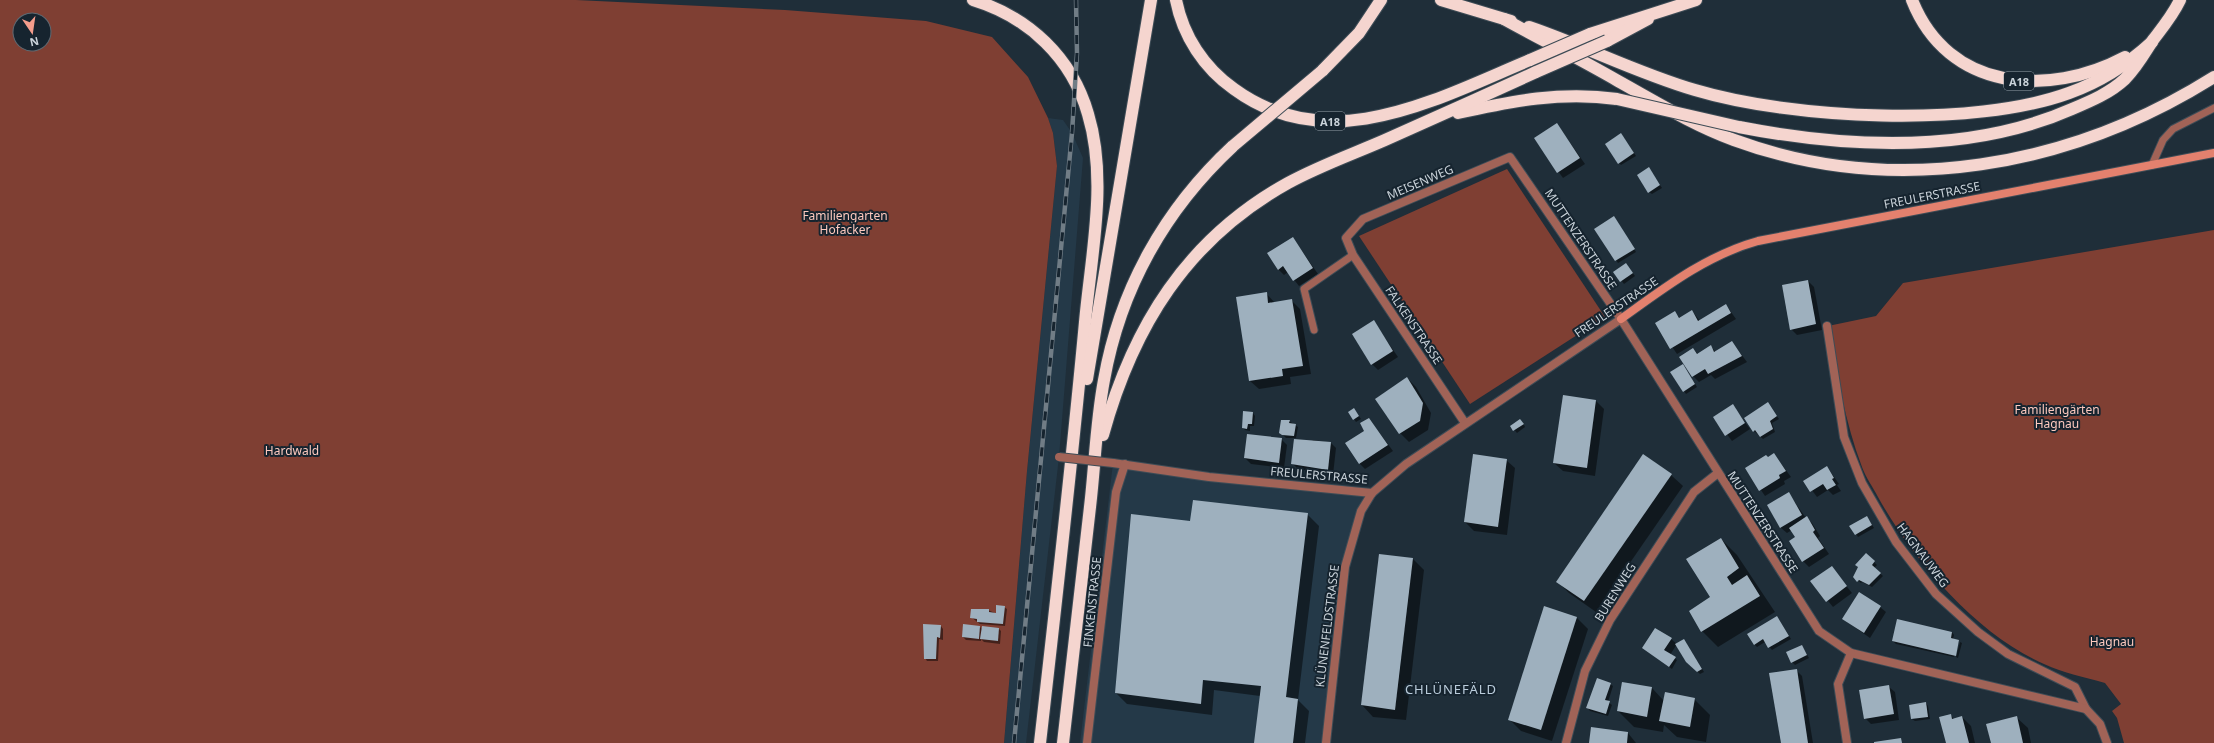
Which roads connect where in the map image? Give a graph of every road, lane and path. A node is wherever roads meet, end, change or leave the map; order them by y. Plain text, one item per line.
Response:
1 (974, 0) edge
2 (1151, 0) edge
3 (1176, 0) edge
4 (1381, 0) edge
5 (1441, 0) edge
6 (1696, 0) edge
7 (1912, 0) edge
8 (2180, 0) edge
9 (1658, 14) junction
10 (1504, 18) junction
11 (2152, 42) junction
12 (2214, 77) edge
13 (2214, 108) edge
14 (1435, 118) junction
15 (2214, 153) edge
16 (1510, 157) joint
17 (2152, 165) junction
18 (1346, 238) joint
19 (1353, 255) junction
20 (1621, 319) junction
21 (1827, 326) dead end
22 (1314, 330) dead end
23 (1465, 423) junction
24 (1059, 457) dead end
25 (1125, 464) junction
26 (1718, 473) junction
27 (1071, 474) junction
28 (1093, 477) junction
29 (1372, 493) junction
30 (1851, 653) junction
31 (2086, 709) junction
32 (1040, 743) edge
33 (1063, 743) edge
34 (1087, 743) edge
35 (1326, 743) edge
36 (1566, 743) edge
37 (1847, 743) edge
38 (2107, 743) edge

1 - 27 highway
2 - 27 highway
3 - 9 highway, A18, bridge
4 - 28 highway, bridge
5 - 10 highway
6 - 9 highway, A18
7 - 11 highway, A18
8 - 11 highway, A18
9 - 14 highway, bridge
10 - 11 highway
10 - 12 highway
11 - 14 highway, bridge
13 - 17 lane
14 - 28 highway
15 - 17 street, FREULERSTRASSE
16 - 18 street, MEISENWEG
16 - 20 street, MUTTENZERSTRASSE
17 - 20 street, FREULERSTRASSE
18 - 19 street, FALKENSTRASSE
19 - 22 lane
19 - 23 street, FALKENSTRASSE
20 - 23 street, FREULERSTRASSE
20 - 26 street, MUTTENZERSTRASSE
21 - 31 street, HAGNAUWEG
23 - 29 street, FREULERSTRASSE
24 - 25 street, FREULERSTRASSE, bridge
25 - 29 street, FREULERSTRASSE
25 - 34 street, FINKENSTRASSE
26 - 30 street, MUTTENZERSTRASSE
26 - 36 street, BURENWEG
27 - 32 highway
28 - 33 highway
29 - 35 street, KLÜNENFELDSTRASSE
30 - 31 street, MUTTENZERSTRASSE
30 - 37 street
31 - 38 street

